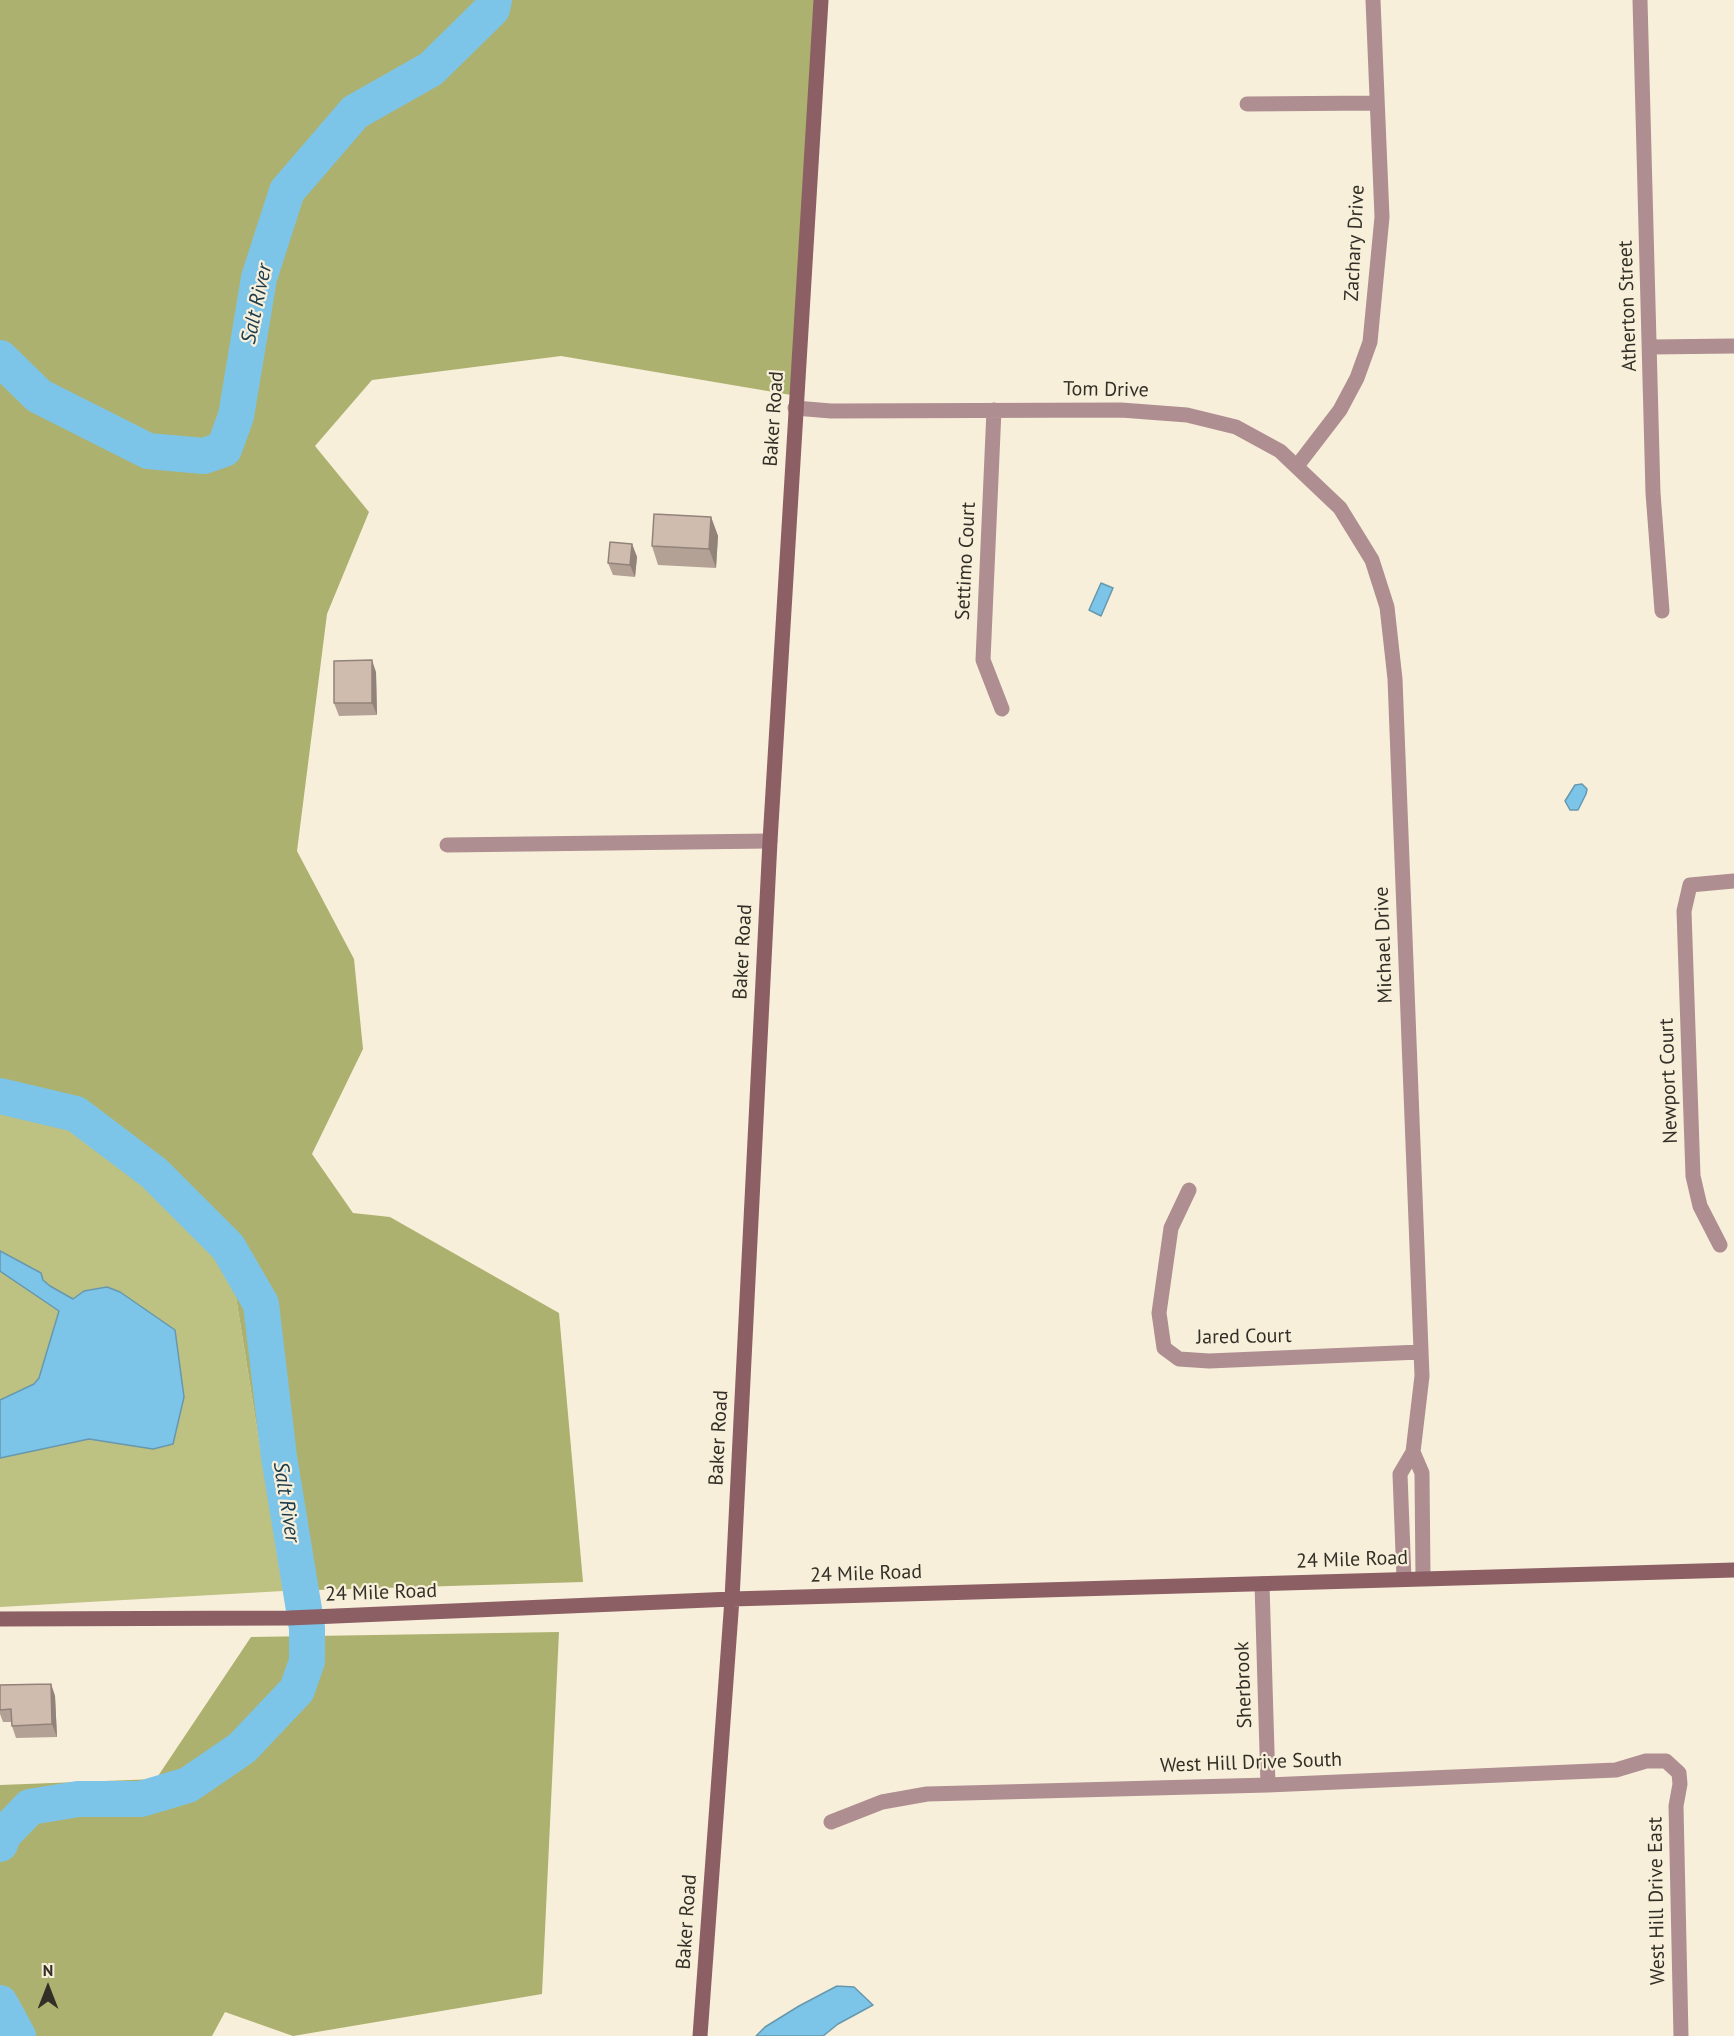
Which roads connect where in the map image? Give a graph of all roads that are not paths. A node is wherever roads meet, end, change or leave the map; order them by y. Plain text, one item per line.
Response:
1 (821, 0) edge
2 (1373, 0) edge
3 (1640, 0) edge
4 (1376, 103) junction
5 (1247, 104) dead end
6 (1734, 346) edge
7 (1651, 347) junction
8 (795, 408) junction
9 (994, 410) junction
10 (1297, 466) junction
11 (1662, 611) dead end
12 (1002, 709) dead end
13 (770, 841) junction
14 (447, 845) dead end
15 (1734, 881) edge
16 (1189, 1190) dead end
17 (1720, 1245) dead end
18 (1420, 1352) junction
19 (1413, 1452) junction
20 (1734, 1570) edge
21 (1423, 1578) junction
22 (1404, 1579) junction
23 (1262, 1584) junction
24 (732, 1599) junction
25 (0, 1619) edge
26 (1673, 1767) joint
27 (1268, 1785) junction
28 (831, 1822) dead end
29 (700, 2036) edge
30 (1681, 2036) edge

1 - 8 street, Baker Road
2 - 4 street, Zachary Drive
3 - 7 street, Atherton Street
4 - 5 street
4 - 10 street, Zachary Drive
6 - 7 street
7 - 11 street, Atherton Street
8 - 9 street, Tom Drive
8 - 13 street, Baker Road
9 - 10 street, Tom Drive
9 - 12 street, Settimo Court
10 - 18 street, Michael Drive
13 - 14 street
13 - 24 street, Baker Road
15 - 17 street, Newport Court
16 - 18 street, Jared Court
18 - 19 street, Michael Drive
19 - 21 street, Michael Drive
19 - 22 street, Michael Drive
20 - 21 street, 24 Mile Road
21 - 22 street, 24 Mile Road
22 - 23 street, 24 Mile Road
23 - 24 street, 24 Mile Road
23 - 27 street, Sherbrook
24 - 25 street, 24 Mile Road
24 - 29 street, Baker Road
26 - 27 street, West Hill Drive South
26 - 30 street, West Hill Drive East
27 - 28 street, West Hill Drive South

